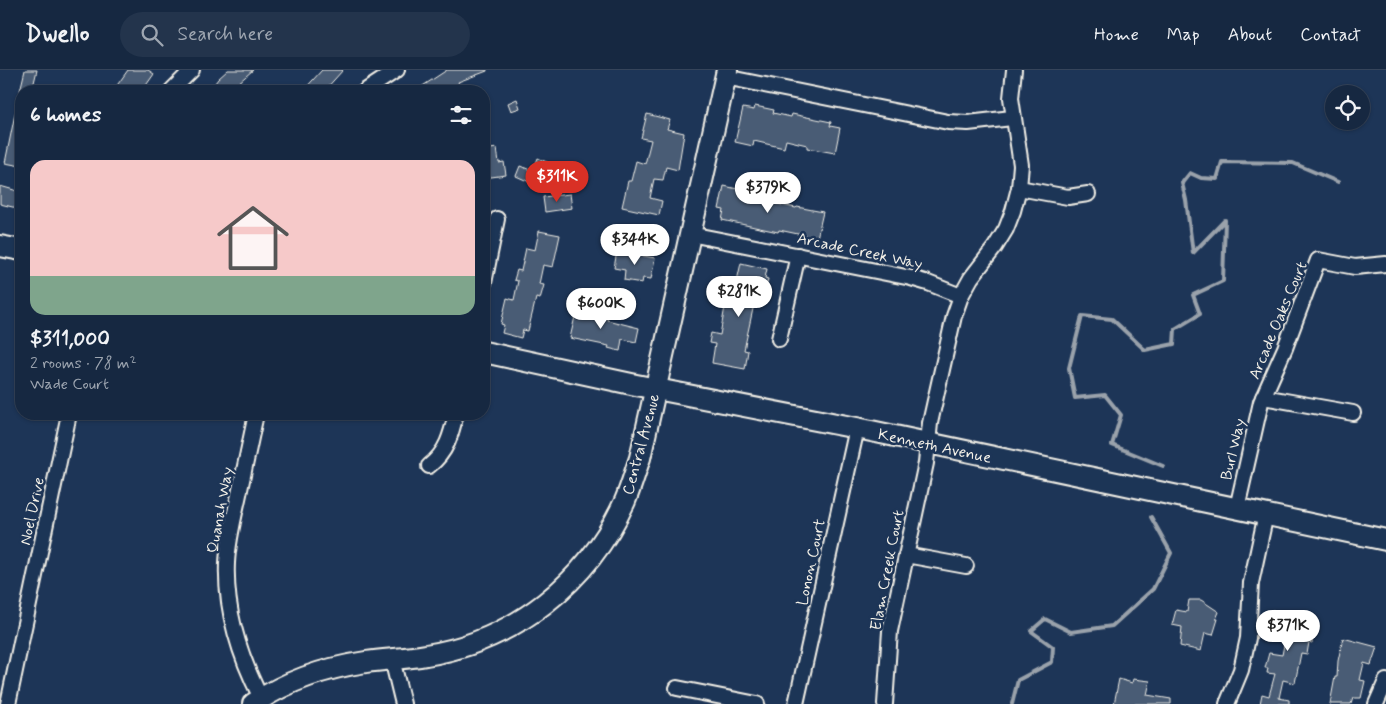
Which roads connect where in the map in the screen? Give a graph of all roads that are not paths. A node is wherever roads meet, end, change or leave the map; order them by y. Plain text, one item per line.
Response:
1 (192, 70) edge
2 (397, 70) edge
3 (1014, 70) edge
4 (726, 74) edge
5 (178, 85) edge
6 (374, 85) edge
7 (1012, 118) junction
8 (1019, 188) junction
9 (1088, 194) dead end
10 (497, 219) dead end
11 (690, 234) junction
12 (0, 246) edge
13 (15, 249) edge
14 (490, 253) edge
15 (798, 255) junction
16 (1386, 264) edge
17 (961, 296) junction
18 (779, 340) dead end
19 (490, 353) edge
20 (655, 389) junction
21 (1263, 397) junction
22 (1353, 413) dead end
23 (68, 420) edge
24 (255, 420) edge
25 (455, 420) edge
26 (857, 428) junction
27 (929, 444) junction
28 (429, 466) dead end
29 (1237, 508) junction
30 (1266, 514) junction
31 (1386, 540) edge
32 (906, 555) junction
33 (966, 566) dead end
34 (392, 659) junction
35 (1386, 681) edge
36 (677, 688) dead end
37 (257, 701) edge
38 (8, 704) edge
39 (403, 704) edge
40 (757, 704) edge
41 (796, 704) edge
42 (885, 704) edge
43 (1227, 704) edge
44 (1376, 704) edge

1 - 5 street
2 - 6 street
3 - 7 street, Elam Creek Court
4 - 7 street
4 - 11 main road, Central Avenue
7 - 8 street, Elam Creek Court
8 - 9 street
8 - 17 street, Elam Creek Court
10 - 14 street
11 - 15 street, Arcade Creek Way
11 - 20 main road, Central Avenue
12 - 13 main road
15 - 17 street, Arcade Creek Way
15 - 18 street
16 - 21 street, Arcade Oaks Court
17 - 27 street, Elam Creek Court
19 - 20 main road, Kenneth Avenue
20 - 26 main road, Kenneth Avenue
20 - 34 main road, Central Avenue
21 - 22 street
21 - 29 street, Burl Way
23 - 38 street, Noel Drive
24 - 37 street, Quanah Way
25 - 28 street
26 - 27 main road, Kenneth Avenue
26 - 41 street, Lonon Court
27 - 29 main road, Kenneth Avenue
27 - 32 street, Elam Creek Court
29 - 30 main road, Kenneth Avenue
30 - 31 main road, Kenneth Avenue
30 - 43 street
32 - 33 street
32 - 42 street, Elam Creek Court
34 - 37 main road, Central Avenue
34 - 39 street
35 - 44 street
36 - 40 street

